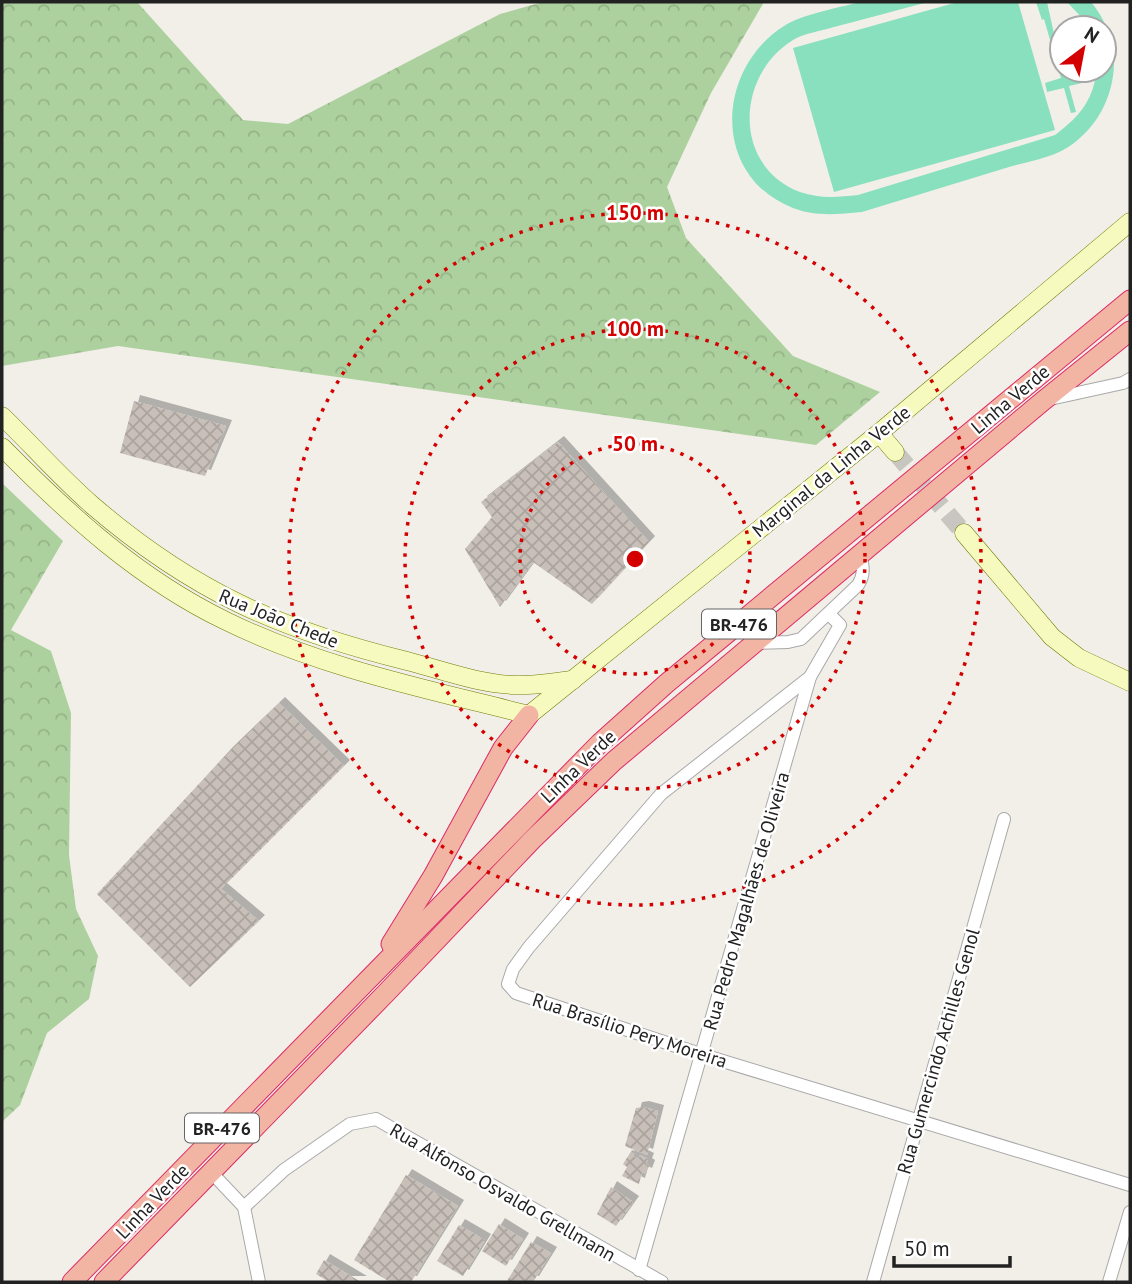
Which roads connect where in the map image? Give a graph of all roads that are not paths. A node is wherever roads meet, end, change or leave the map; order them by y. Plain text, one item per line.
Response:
1 (1130, 222) edge
2 (1130, 300) edge
3 (1130, 331) edge
4 (1130, 379) edge
5 (1043, 401) junction
6 (2, 416) edge
7 (879, 433) junction
8 (2, 447) edge
9 (895, 452) tunnel mouth
10 (964, 533) tunnel mouth
11 (860, 554) junction
12 (829, 614) junction
13 (753, 643) junction
14 (810, 677) junction
15 (573, 680) junction
16 (1130, 682) edge
17 (529, 715) junction
18 (1004, 819) dead end
19 (372, 975) junction
20 (703, 1055) junction
21 (919, 1121) junction
22 (211, 1172) junction
23 (1130, 1185) edge
24 (244, 1207) junction
25 (1130, 1212) edge
26 (639, 1270) junction
27 (72, 1282) edge
28 (104, 1282) edge
29 (259, 1282) edge
30 (662, 1282) edge
31 (873, 1282) edge
32 (1109, 1282) edge

1 - 7 main road, Marginal da Linha Verde
2 - 19 highway, Linha Verde / BR-476
3 - 5 highway, Linha Verde / BR-476
4 - 5 street
5 - 11 highway, Linha Verde / BR-476
6 - 15 main road, Rua João Chede
7 - 9 main road
7 - 15 main road, Marginal da Linha Verde
8 - 17 main road, Rua João Chede
10 - 16 main road
11 - 12 street
11 - 13 highway, Linha Verde / BR-476
12 - 13 street
12 - 14 street, Rua Pedro Magalhães de Oliveira
13 - 22 highway, Linha Verde / BR-476
14 - 20 street, Rua Pedro Magalhães de Oliveira
14 - 20 street, Rua Brasílio Pery Moreira
15 - 17 main road, Marginal da Linha Verde
17 - 19 highway
18 - 21 street, Rua Gumercindo Achilles Genol
19 - 27 highway, Linha Verde / BR-476
20 - 21 street, Rua Brasílio Pery Moreira
20 - 26 street, Rua Pedro Magalhães de Oliveira
21 - 23 street, Rua Brasílio Pery Moreira
21 - 31 street, Rua Gumercindo Achilles Genol
22 - 24 street
22 - 28 highway, Linha Verde / BR-476
24 - 26 street, Rua Alfonso Osvaldo Grellmann
24 - 29 street
25 - 32 street
26 - 30 street, Rua Alfonso Osvaldo Grellmann

